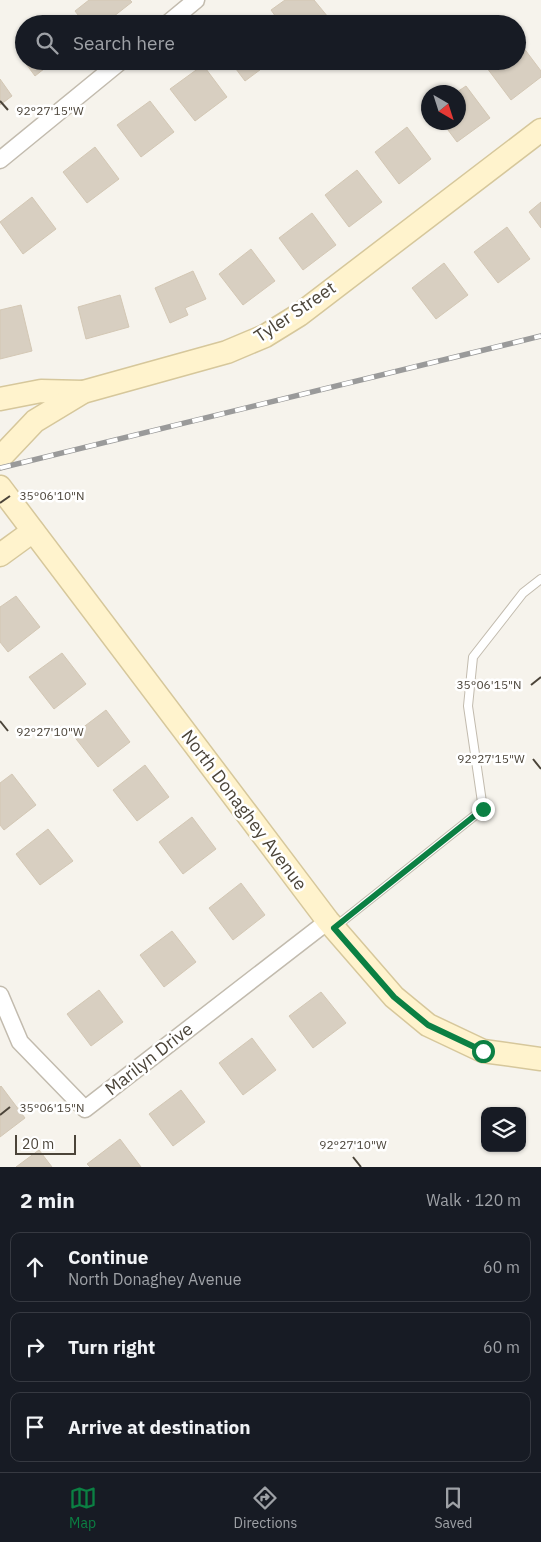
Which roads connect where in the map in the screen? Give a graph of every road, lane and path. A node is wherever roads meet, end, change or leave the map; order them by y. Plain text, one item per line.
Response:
1 (196, 0) edge
2 (178, 15) edge
3 (110, 70) edge
4 (541, 130) edge
5 (0, 160) edge
6 (83, 392) junction
7 (0, 398) edge
8 (0, 458) edge
9 (0, 487) edge
10 (33, 531) junction
11 (0, 555) edge
12 (541, 579) edge
13 (331, 924) junction
14 (0, 994) edge
15 (541, 1059) edge

1 - 2 street
3 - 5 street
4 - 6 street, Tyler Street
6 - 7 street
6 - 8 street, Tyler Street
9 - 10 street, North Donaghey Avenue
10 - 11 street
10 - 13 street, North Donaghey Avenue
12 - 13 lane
13 - 14 street, Marilyn Drive
13 - 15 street, North Donaghey Avenue

